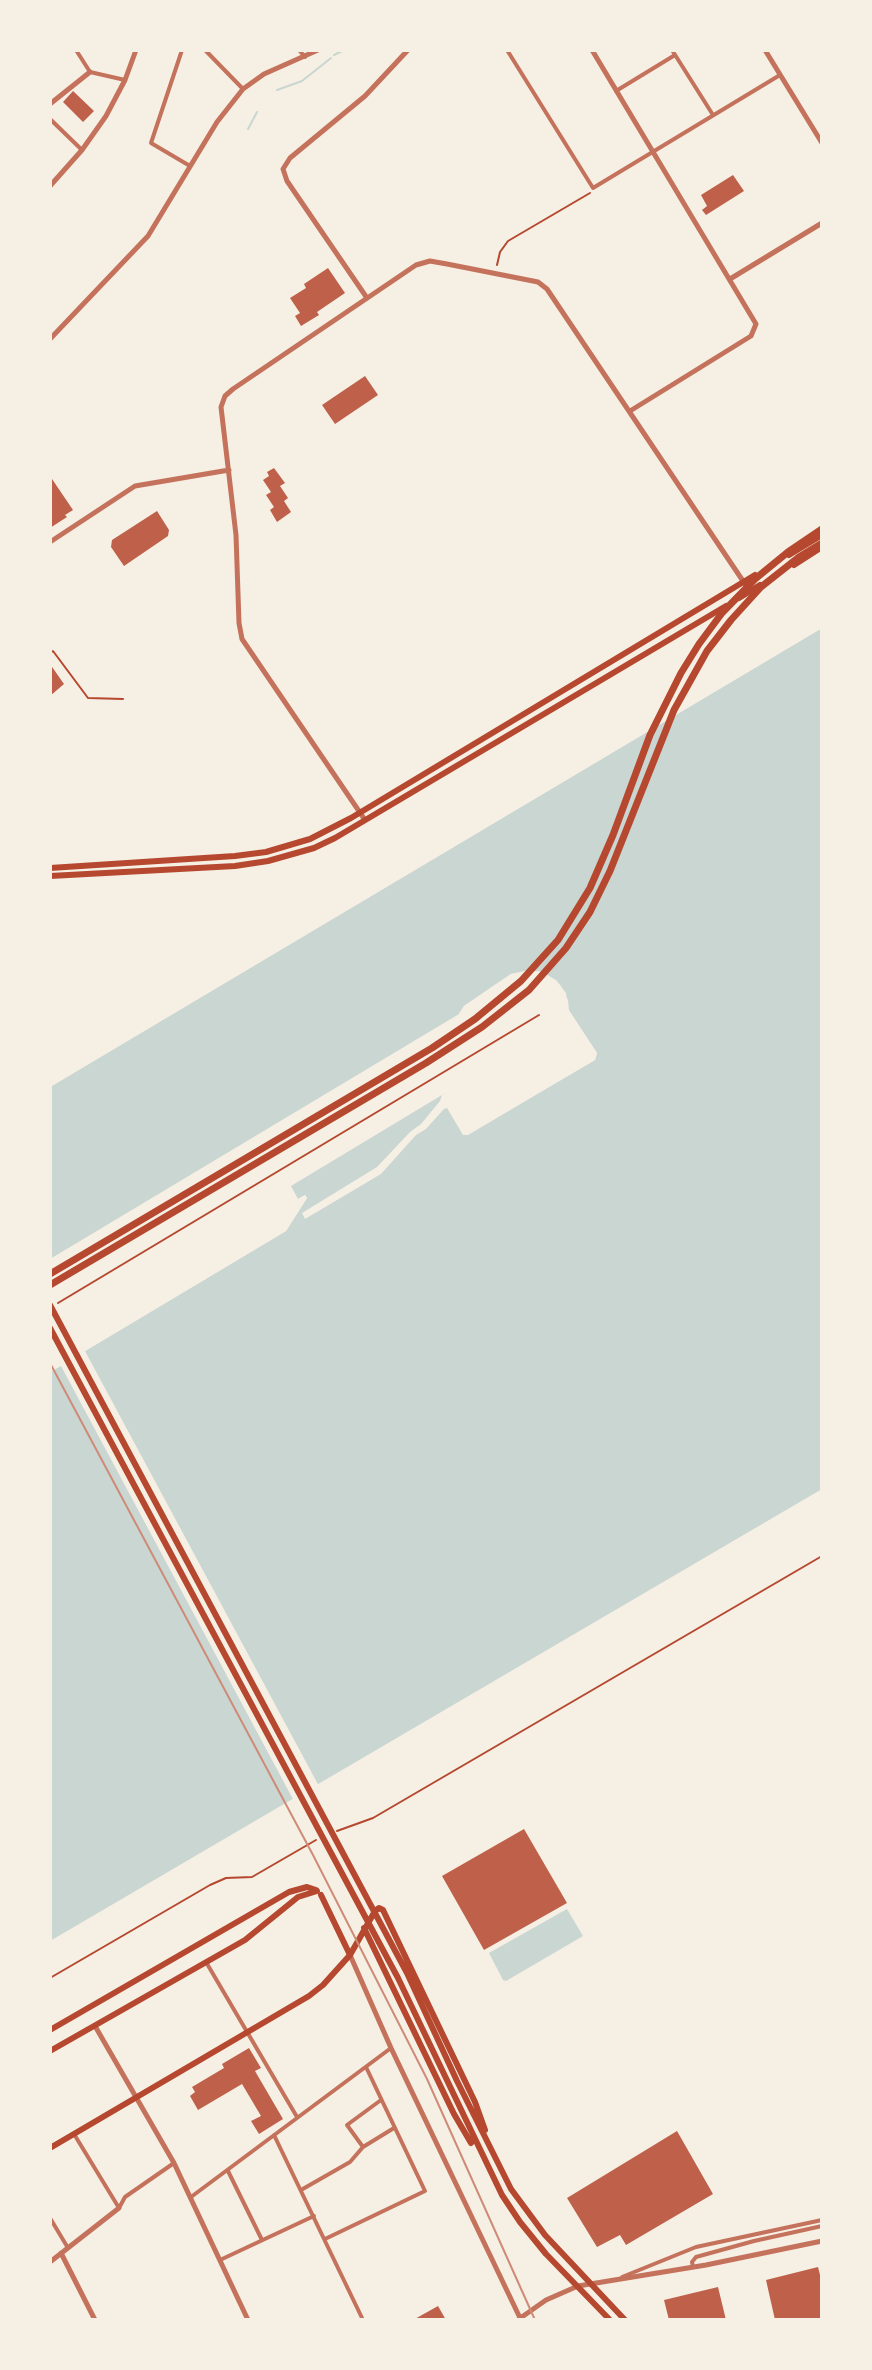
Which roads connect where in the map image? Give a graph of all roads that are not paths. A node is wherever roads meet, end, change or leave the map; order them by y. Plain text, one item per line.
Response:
1 (76, 50) edge
2 (136, 50) edge
3 (182, 50) edge
4 (205, 50) edge
5 (299, 50) edge
6 (318, 50) edge
7 (408, 50) edge
8 (592, 50) edge
9 (765, 50) edge
10 (511, 51) edge
11 (674, 52) edge
12 (305, 57) junction
13 (90, 72) junction
14 (780, 75) junction
15 (125, 80) junction
16 (243, 89) junction
17 (616, 91) junction
18 (50, 104) edge
19 (713, 115) junction
20 (50, 119) edge
21 (822, 143) edge
22 (82, 150) junction
23 (654, 151) junction
24 (190, 166) junction
25 (50, 186) edge
26 (822, 223) edge
27 (730, 279) junction
28 (367, 298) junction
29 (50, 339) edge
30 (630, 411) junction
31 (229, 470) junction
32 (822, 529) edge
33 (822, 535) edge
34 (50, 542) edge
35 (822, 545) edge
36 (744, 582) junction
37 (750, 592) junction
38 (360, 812) junction
39 (365, 820) junction
40 (50, 868) edge
41 (50, 876) edge
42 (50, 1274) edge
43 (50, 1285) edge
44 (50, 1306) edge
45 (50, 1328) edge
46 (319, 1893) junction
47 (364, 1928) junction
48 (350, 1955) junction
49 (206, 1962) junction
50 (95, 2026) junction
51 (50, 2030) edge
52 (248, 2033) junction
53 (391, 2048) junction
54 (50, 2051) edge
55 (366, 2067) junction
56 (137, 2097) junction
57 (381, 2100) junction
58 (297, 2117) junction
59 (394, 2128) junction
60 (74, 2134) junction
61 (274, 2135) junction
62 (363, 2147) junction
63 (50, 2148) edge
64 (494, 2156) junction
65 (174, 2163) junction
66 (486, 2166) junction
67 (227, 2170) junction
68 (301, 2190) junction
69 (191, 2197) junction
70 (119, 2208) junction
71 (314, 2216) junction
72 (50, 2218) edge
73 (822, 2223) edge
74 (325, 2239) junction
75 (262, 2240) junction
76 (822, 2241) edge
77 (68, 2248) junction
78 (61, 2253) junction
79 (220, 2260) junction
80 (50, 2262) edge
81 (693, 2268) junction
82 (612, 2281) junction
83 (593, 2284) junction
84 (578, 2286) junction
85 (519, 2319) edge
86 (95, 2320) edge
87 (248, 2320) edge
88 (363, 2320) edge
89 (610, 2320) edge
90 (625, 2320) edge

1 - 13 street
2 - 15 street
3 - 24 street
4 - 16 street
5 - 12 street
6 - 12 street
7 - 28 street
8 - 17 street
9 - 14 street
10 - 23 street
11 - 17 street
11 - 19 street
12 - 16 street
13 - 15 street
13 - 18 street
14 - 19 street
14 - 21 street
15 - 22 street
16 - 24 street
17 - 23 street
19 - 23 street
20 - 22 street
22 - 25 street
23 - 27 street
24 - 29 street
26 - 27 street
27 - 30 street
28 - 30 street
28 - 31 street
30 - 36 street
31 - 34 street
31 - 38 street
32 - 42 highway
33 - 36 main road
35 - 37 main road
35 - 43 highway
36 - 37 street
36 - 38 main road
37 - 39 main road
38 - 39 street
38 - 40 main road
39 - 41 main road
44 - 64 main road
45 - 66 main road
46 - 48 main road
46 - 49 main road
46 - 51 main road
47 - 48 main road
47 - 64 main road
47 - 66 main road
48 - 52 main road
48 - 53 street
49 - 50 main road
49 - 52 street
50 - 54 main road
50 - 56 street
52 - 56 main road
52 - 58 street
53 - 55 street
53 - 85 street
55 - 57 street
55 - 58 street
56 - 60 main road
56 - 65 street
57 - 59 street
57 - 62 street
58 - 61 street
59 - 62 street
59 - 74 street
60 - 63 main road
60 - 70 street
61 - 67 street
61 - 68 street
62 - 68 street
64 - 83 main road
65 - 69 street
65 - 70 street
66 - 84 main road
67 - 69 street
67 - 75 street
68 - 71 street
69 - 79 street
70 - 77 street
71 - 74 street
71 - 75 street
72 - 77 street
73 - 81 street
73 - 82 street
74 - 88 street
75 - 79 street
76 - 81 street
77 - 78 street
78 - 80 street
78 - 86 street
79 - 87 street
81 - 82 street
82 - 83 street
83 - 84 street
83 - 90 main road
84 - 85 street
84 - 89 main road

